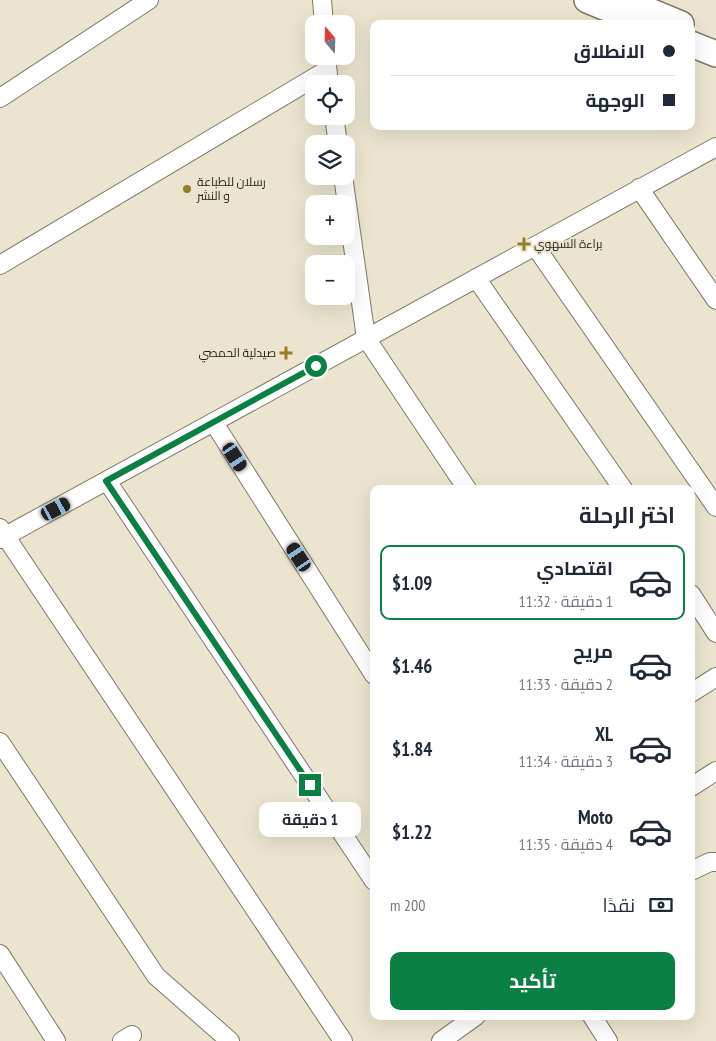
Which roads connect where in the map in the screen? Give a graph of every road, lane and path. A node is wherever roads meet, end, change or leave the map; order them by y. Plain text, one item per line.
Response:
1 (149, 0) edge
2 (322, 0) edge
3 (587, 0) edge
4 (624, 0) edge
5 (323, 15) edge
6 (635, 20) edge
7 (672, 20) edge
8 (695, 30) edge
9 (716, 38) edge
10 (695, 46) edge
11 (716, 54) edge
12 (327, 70) edge
13 (0, 98) edge
14 (716, 147) edge
15 (344, 185) edge
16 (639, 188) junction
17 (535, 246) junction
18 (0, 265) edge
19 (476, 278) junction
20 (716, 300) edge
21 (366, 338) junction
22 (214, 423) junction
23 (106, 481) junction
24 (464, 485) edge
25 (620, 485) edge
26 (716, 507) edge
27 (2, 534) edge
28 (695, 600) edge
29 (716, 633) edge
30 (370, 669) edge
31 (716, 677) edge
32 (695, 690) edge
33 (0, 742) edge
34 (716, 771) edge
35 (695, 784) edge
36 (716, 862) edge
37 (695, 869) edge
38 (370, 874) edge
39 (0, 954) edge
40 (595, 1020) edge
41 (467, 1025) edge
42 (56, 1041) edge
43 (230, 1041) edge
44 (343, 1041) edge
45 (441, 1041) edge
46 (608, 1041) edge

1 - 13 street
2 - 5 street
3 - 6 main road
4 - 7 main road
8 - 9 main road
10 - 11 main road
12 - 18 street
14 - 16 street
15 - 21 street
16 - 17 street
16 - 20 street
17 - 19 street
17 - 26 street
19 - 21 street
19 - 25 street
21 - 22 street
21 - 24 street
22 - 23 street
22 - 30 street
23 - 27 street
23 - 38 street
27 - 44 street
28 - 29 street
31 - 32 street
33 - 43 street
34 - 35 street
36 - 37 street
39 - 42 street
40 - 46 street
41 - 45 street

